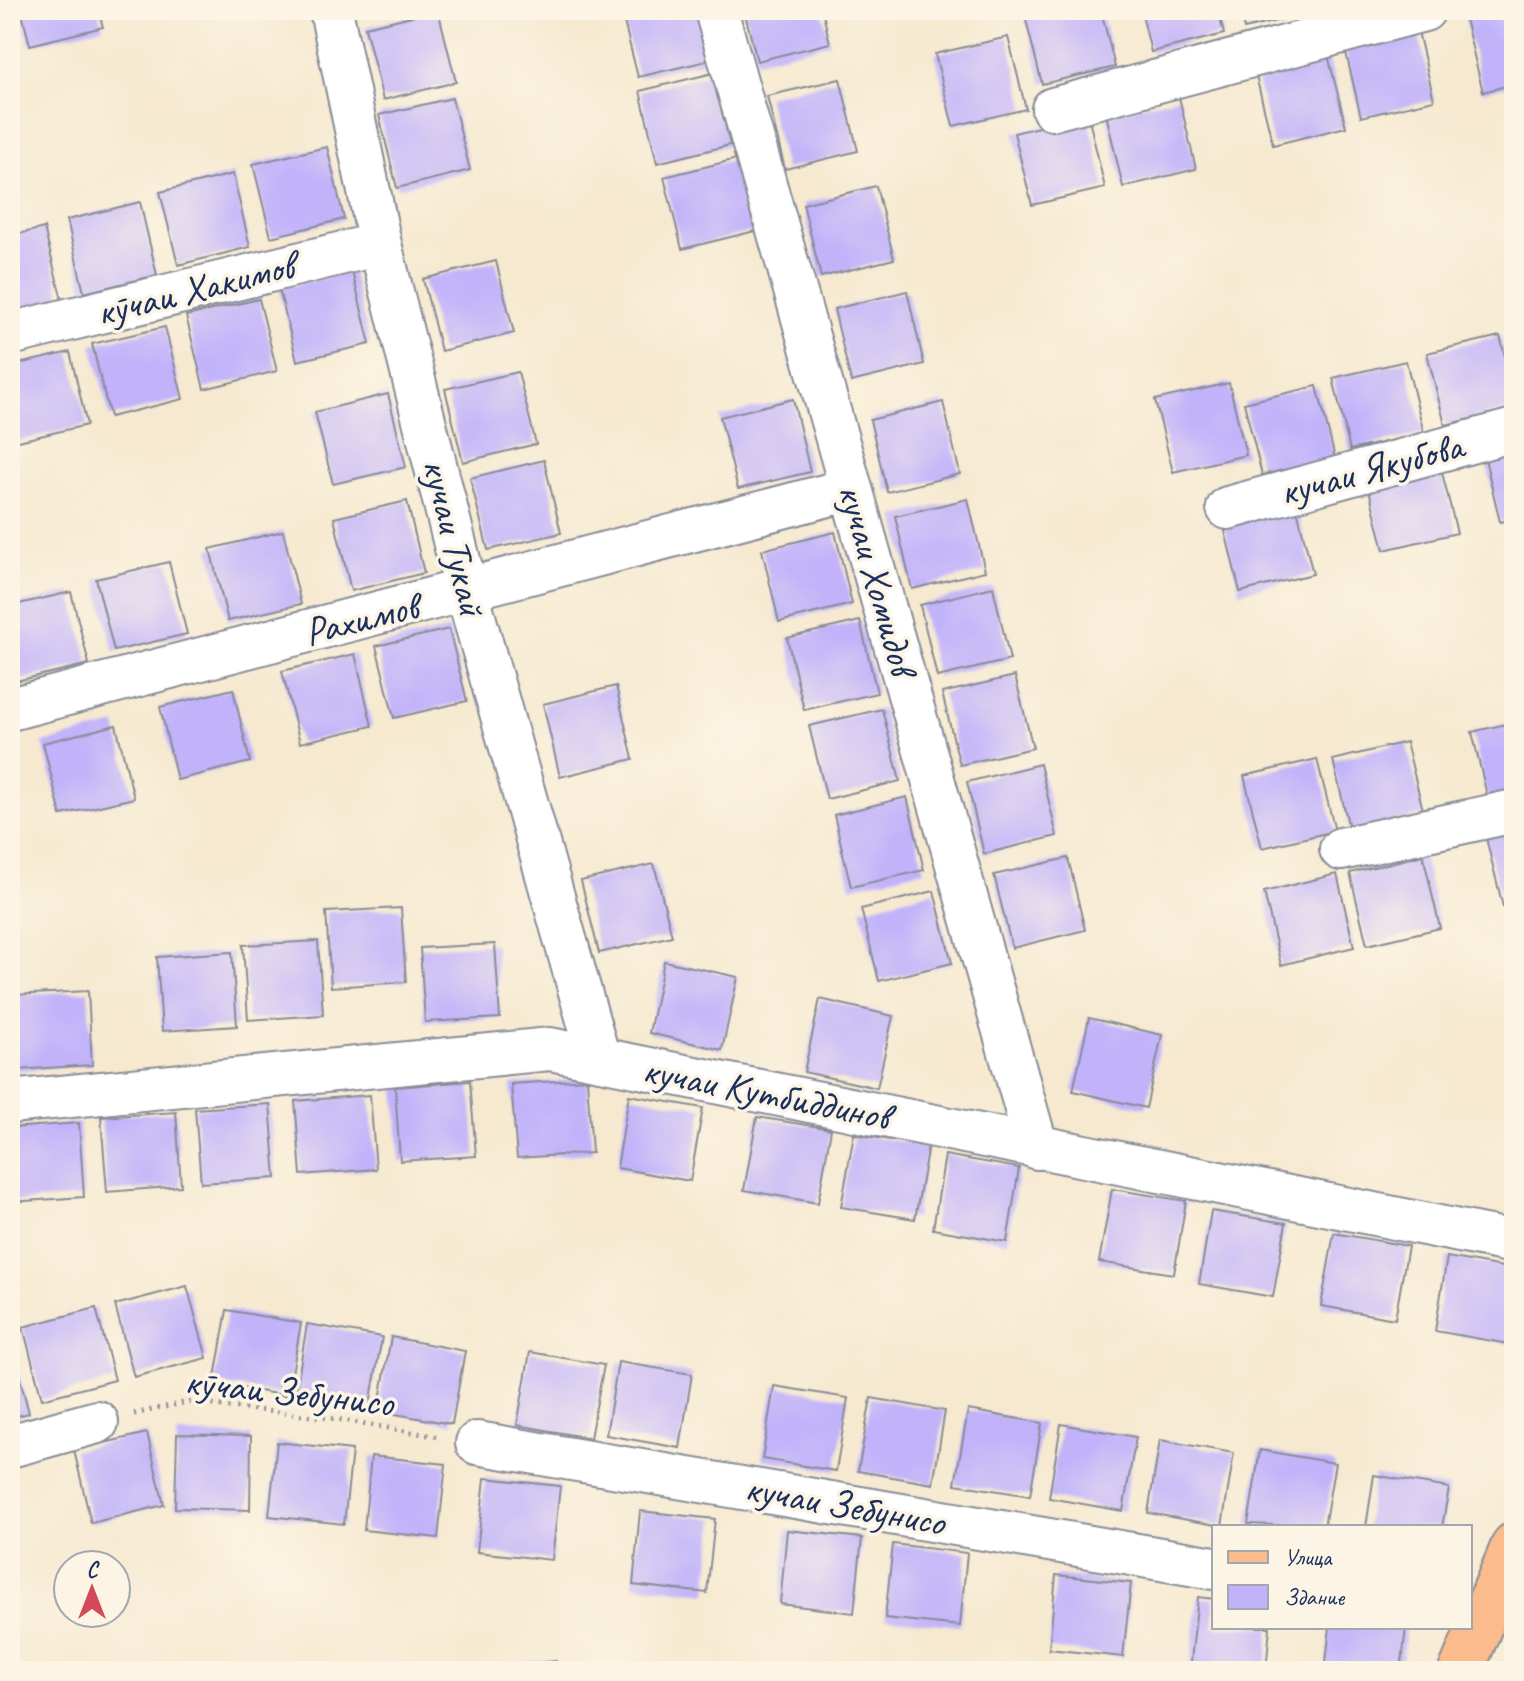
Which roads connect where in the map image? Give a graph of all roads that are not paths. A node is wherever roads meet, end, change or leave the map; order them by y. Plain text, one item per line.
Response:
1 (331, 10) edge
2 (716, 10) edge
3 (1424, 10) edge
4 (1053, 109) dead end
5 (380, 244) junction
6 (10, 334) edge
7 (1514, 430) edge
8 (851, 489) junction
9 (1228, 508) dead end
10 (467, 592) junction
11 (10, 709) edge
12 (1514, 811) edge
13 (1341, 849) dead end
14 (599, 1059) junction
15 (10, 1102) edge
16 (1037, 1148) junction
17 (1514, 1242) edge
18 (97, 1422) road end
19 (477, 1443) road end
20 (10, 1446) edge
21 (1514, 1545) edge
22 (1212, 1568) edge
23 (1478, 1612) edge
24 (1461, 1671) edge

1 - 5 street, кучаи Тукай
2 - 8 street, кучаи Хомидов
3 - 4 street
5 - 6 street, кӯчаи Хакимов
5 - 10 street, кучаи Тукай
7 - 9 street, кучаи Якубова
8 - 10 street, Рахимов
8 - 16 street, кучаи Хомидов
10 - 11 street, Рахимов
10 - 14 street, кучаи Тукай
12 - 13 street
14 - 15 street, кучаи Кутбиддинов
14 - 16 street, кучаи Кутбиддинов
16 - 17 street, кучаи Кутбиддинов
18 - 20 street
19 - 22 street, кучаи Зебунисо
21 - 23 main road
23 - 24 main road

